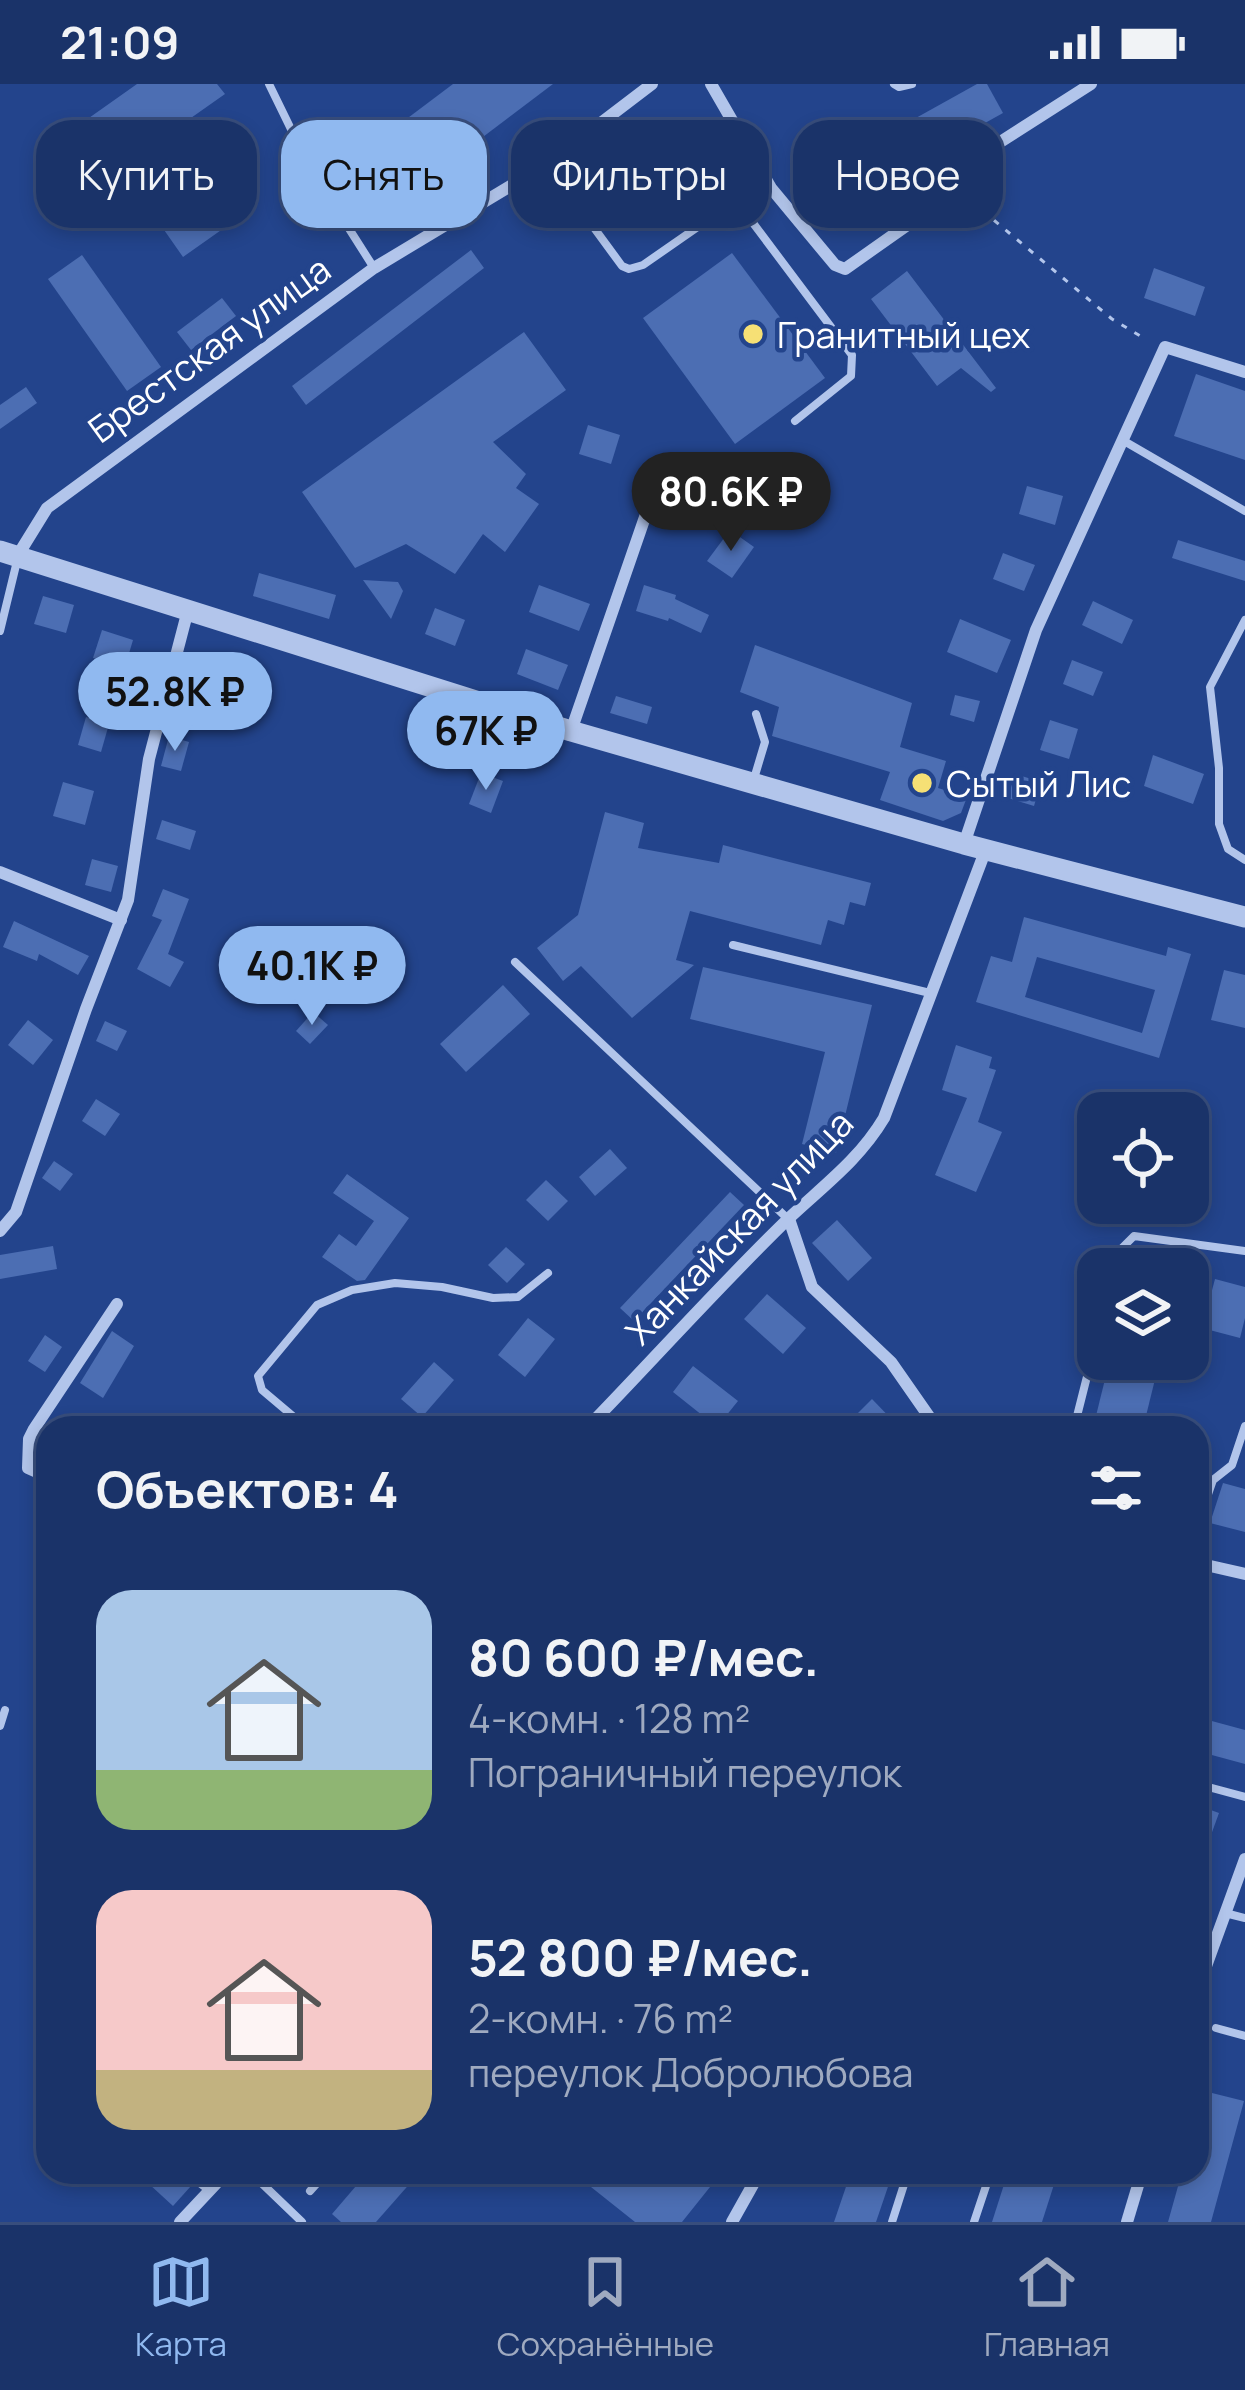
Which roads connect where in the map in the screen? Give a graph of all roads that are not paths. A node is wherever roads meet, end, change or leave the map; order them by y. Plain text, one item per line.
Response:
1 (269, 84) edge
2 (652, 84) edge
3 (711, 84) edge
4 (894, 84) edge
5 (913, 84) edge
6 (1091, 84) edge
7 (605, 120) edge
8 (511, 186) edge
9 (594, 228) edge
10 (696, 228) edge
11 (757, 228) edge
12 (374, 268) junction
13 (1245, 371) edge
14 (795, 421) dead end
15 (1124, 441) junction
16 (663, 465) dead end
17 (1245, 511) edge
18 (9, 553) edge
19 (188, 610) junction
20 (1245, 620) edge
21 (0, 631) edge
22 (756, 714) dead end
23 (571, 731) junction
24 (753, 783) junction
25 (975, 846) junction
26 (1245, 860) edge
27 (0, 872) edge
28 (1245, 917) edge
29 (121, 920) junction
30 (733, 945) dead end
31 (515, 962) dead end
32 (931, 993) junction
33 (789, 1219) junction
34 (0, 1232) edge
35 (1122, 1248) edge
36 (1245, 1251) edge
37 (548, 1273) dead end
38 (117, 1304) dead end
39 (1086, 1380) edge
40 (43, 1416) edge
41 (293, 1416) edge
42 (599, 1416) edge
43 (929, 1416) edge
44 (1077, 1416) edge
45 (36, 1426) edge
46 (1245, 1426) edge
47 (36, 1472) edge
48 (1209, 1492) edge
49 (1209, 1566) edge
50 (1245, 1574) edge
51 (4, 1711) dead end
52 (0, 1726) edge
53 (1209, 1787) edge
54 (1245, 1797) edge
55 (1245, 1859) edge
56 (1223, 1913) junction
57 (1245, 1918) edge
58 (1209, 1955) edge
59 (1216, 2028) dead end
60 (1245, 2036) edge
61 (201, 2184) edge
62 (215, 2184) edge
63 (262, 2184) edge
64 (316, 2184) edge
65 (753, 2184) edge
66 (904, 2184) edge
67 (986, 2184) edge
68 (1138, 2184) edge
69 (209, 2190) junction
70 (310, 2191) dead end
71 (180, 2222) edge
72 (302, 2222) edge
73 (732, 2222) edge
74 (892, 2222) edge
75 (974, 2222) edge
76 (1127, 2222) edge

1 - 12 lane
2 - 7 street, Брестская улица
3 - 6 street
4 - 5 lane
8 - 12 street, Брестская улица
9 - 10 lane
11 - 14 lane
12 - 18 street, Брестская улица
13 - 15 street, Ханкайская улица
15 - 17 lane
15 - 25 street, Ханкайская улица
16 - 23 street
18 - 19 street
18 - 21 lane
19 - 23 street
19 - 29 street
20 - 26 lane
22 - 24 lane
23 - 24 street
24 - 25 street
25 - 28 street
25 - 32 street, Ханкайская улица
27 - 29 street
29 - 34 street
30 - 32 lane
31 - 33 lane
32 - 33 street, Ханкайская улица
33 - 42 street, Ханкайская улица
33 - 43 street
35 - 36 lane
37 - 41 lane
38 - 40 street
39 - 44 lane
45 - 47 street
46 - 48 lane
49 - 50 street
51 - 52 lane
53 - 54 lane
55 - 56 street
56 - 57 lane
56 - 58 street
59 - 60 lane
61 - 69 lane
62 - 69 street
63 - 72 lane
64 - 70 lane
65 - 73 street
66 - 74 lane
67 - 75 lane
68 - 76 street
69 - 71 street

